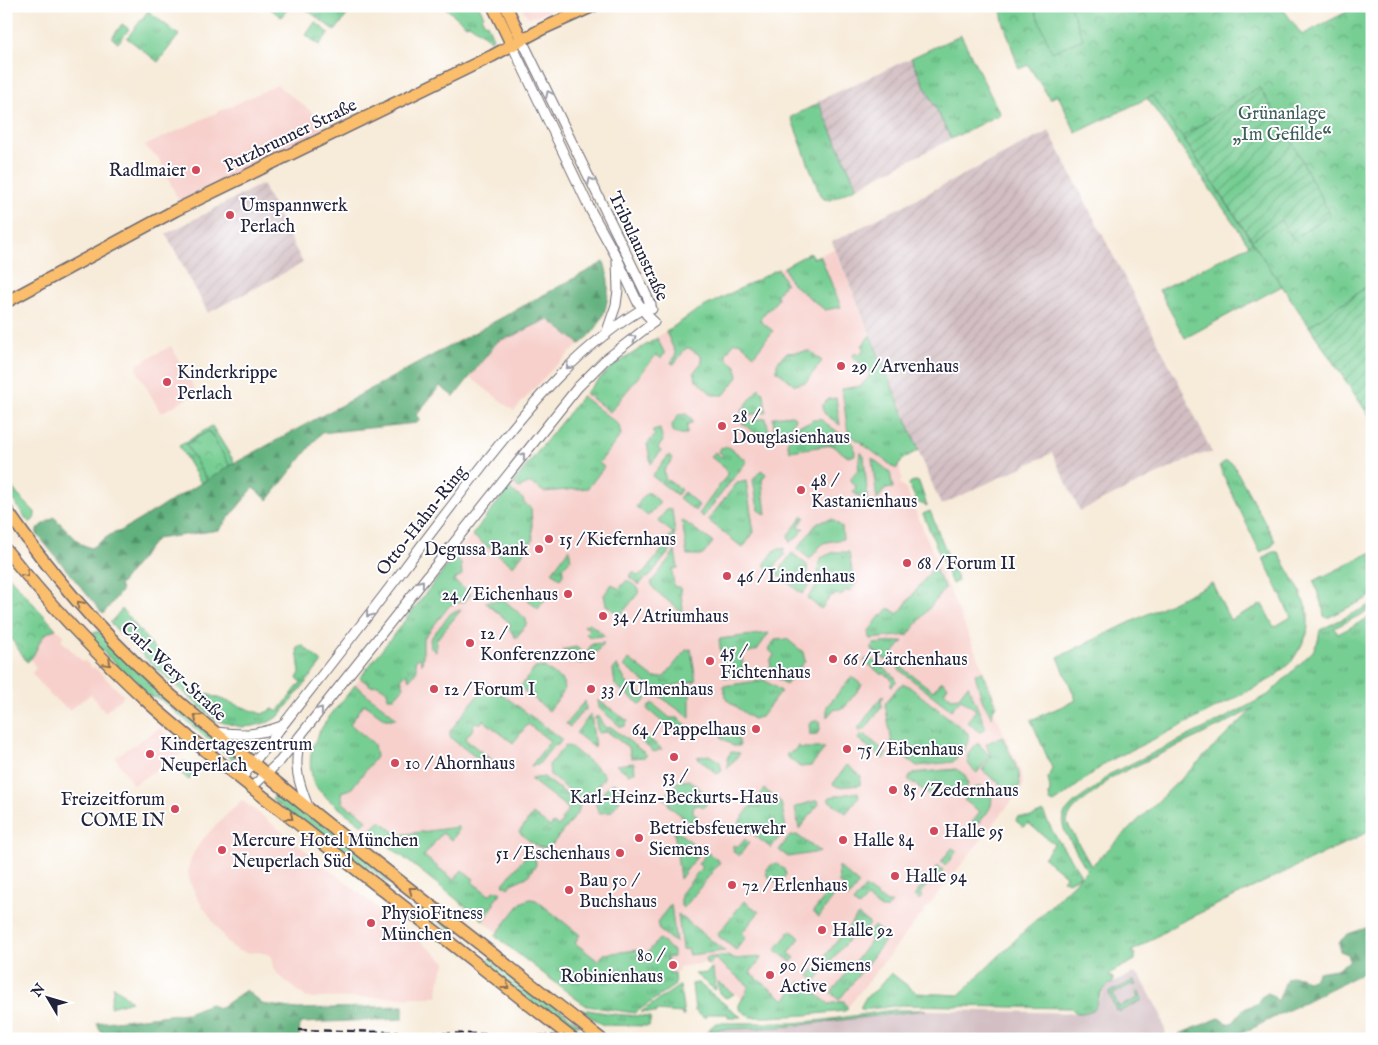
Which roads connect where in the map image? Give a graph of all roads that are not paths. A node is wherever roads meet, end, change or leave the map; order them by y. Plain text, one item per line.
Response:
1 (493, 6) edge
2 (506, 6) edge
3 (593, 6) edge
4 (522, 40) junction
5 (512, 45) junction
6 (617, 258) junction
7 (6, 302) edge
8 (651, 304) junction
9 (642, 309) junction
10 (654, 322) junction
11 (605, 334) junction
12 (6, 509) edge
13 (6, 550) edge
14 (282, 726) junction
15 (213, 731) junction
16 (302, 733) junction
17 (253, 764) junction
18 (266, 774) junction
19 (241, 779) junction
20 (252, 787) junction
21 (309, 810) junction
22 (573, 1039) edge
23 (601, 1039) edge

1 - 5 main road
2 - 4 main road
3 - 4 main road, Putzbrunner Straße
4 - 5 main road, Putzbrunner Straße
8 -> 4 street, Tribulaunstraße
5 - 6 street, Tribulaunstraße
5 - 7 main road, Putzbrunner Straße
6 - 9 street, Tribulaunstraße
6 - 11 street
8 - 9 street, Otto-Hahn-Ring
8 - 10 street, Tribulaunstraße
9 - 10 street, Tribulaunstraße
9 - 11 street, Otto-Hahn-Ring
16 -> 10 street
11 -> 14 street, Otto-Hahn-Ring
15 -> 12 main road, Carl-Wery-Straße
13 -> 19 main road
14 - 15 street
14 - 17 street, Otto-Hahn-Ring
15 - 17 main road, Carl-Wery-Straße
16 - 18 street
16 - 21 street
17 - 18 main road, Carl-Wery-Straße
17 - 19 street, Otto-Hahn-Ring
18 - 20 street
18 - 21 main road, Carl-Wery-Straße
19 - 20 main road
20 -> 22 main road
23 -> 21 main road, Carl-Wery-Straße

